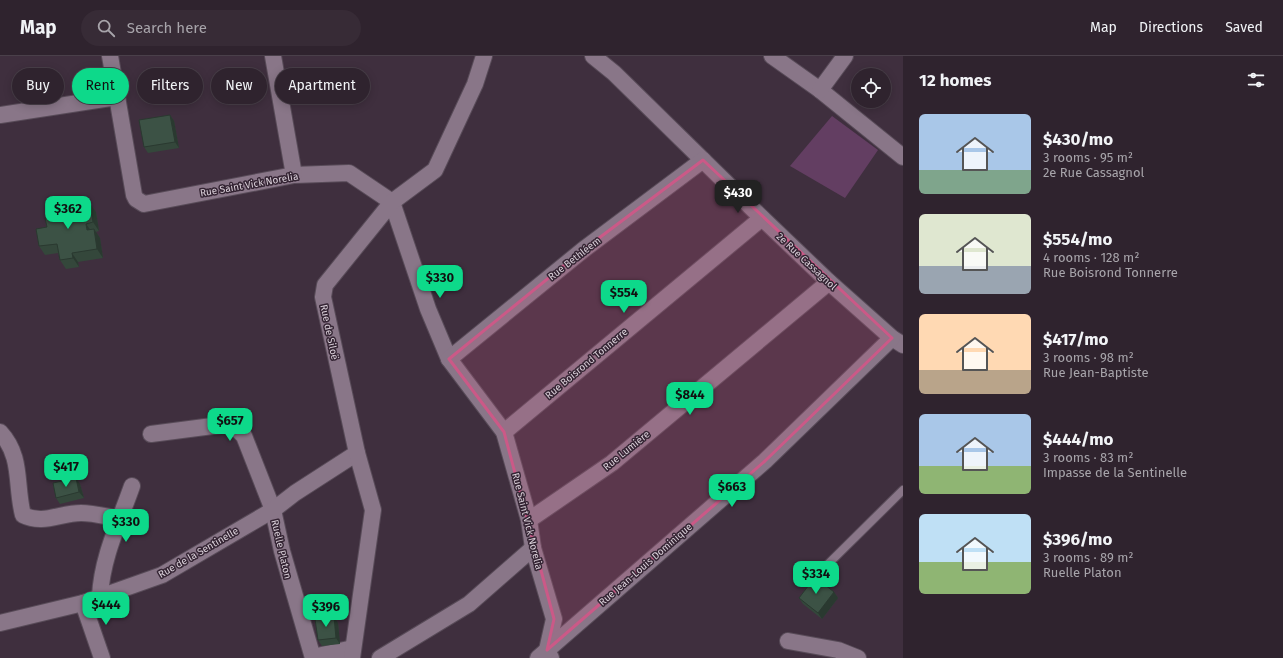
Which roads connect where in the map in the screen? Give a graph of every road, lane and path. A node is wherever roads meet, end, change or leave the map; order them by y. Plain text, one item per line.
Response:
1 (110, 56) edge
2 (273, 56) edge
3 (484, 56) edge
4 (593, 56) edge
5 (772, 56) edge
6 (845, 56) edge
7 (112, 68) edge
8 (820, 90) junction
9 (72, 104) edge
10 (118, 104) edge
11 (0, 115) edge
12 (903, 157) edge
13 (703, 160) junction
14 (294, 175) junction
15 (392, 202) junction
16 (762, 218) junction
17 (829, 282) junction
18 (897, 341) edge
19 (449, 359) junction
20 (0, 432) edge
21 (504, 432) junction
22 (151, 434) dead end
23 (357, 452) junction
24 (132, 486) dead end
25 (903, 490) edge
26 (273, 510) junction
27 (121, 519) junction
28 (529, 520) junction
29 (533, 548) junction
30 (822, 570) dead end
31 (100, 596) junction
32 (83, 602) junction
33 (0, 623) edge
34 (788, 641) dead end
35 (352, 653) edge
36 (545, 655) edge
37 (313, 657) edge
38 (102, 658) edge
39 (380, 658) edge
40 (858, 658) edge

1 - 7 street, Rue Saint Vick Norelia
2 - 14 street
3 - 15 street, Rue de Siloë
4 - 13 street, 2e Rue Cassagnol
5 - 8 street
6 - 8 street
8 - 12 street
9 - 11 street
10 - 14 street, Rue Saint Vick Norelia
13 - 16 street, 2e Rue Cassagnol
13 - 19 street, Rue Bethléem
14 - 15 street, Rue Saint Vick Norelia
15 - 19 street, Rue Saint Vick Norelia
15 - 23 street, Rue de Siloë
16 - 17 street, 2e Rue Cassagnol
16 - 21 street, Rue Boisrond Tonnerre
17 - 18 street, 2e Rue Cassagnol
17 - 28 street, Rue Lumière
18 - 36 street, Rue Jean-Louis Dominique
19 - 21 street, Rue Saint Vick Norelia
20 - 27 street
21 - 28 street, Rue Saint Vick Norelia
22 - 26 street, Ruelle Platon
23 - 26 street, Rue de la Sentinelle
23 - 35 street, Rue de Siloë
24 - 27 street
25 - 30 lane
26 - 31 street, Rue de la Sentinelle
26 - 37 street, Ruelle Platon
27 - 31 street
28 - 29 street, Rue Saint Vick Norelia
29 - 36 street, Rue Saint Vick Norelia
29 - 39 street
31 - 32 street, Rue de la Sentinelle
32 - 33 street, Rue de la Sentinelle
32 - 38 street
34 - 40 street
35 - 37 street

